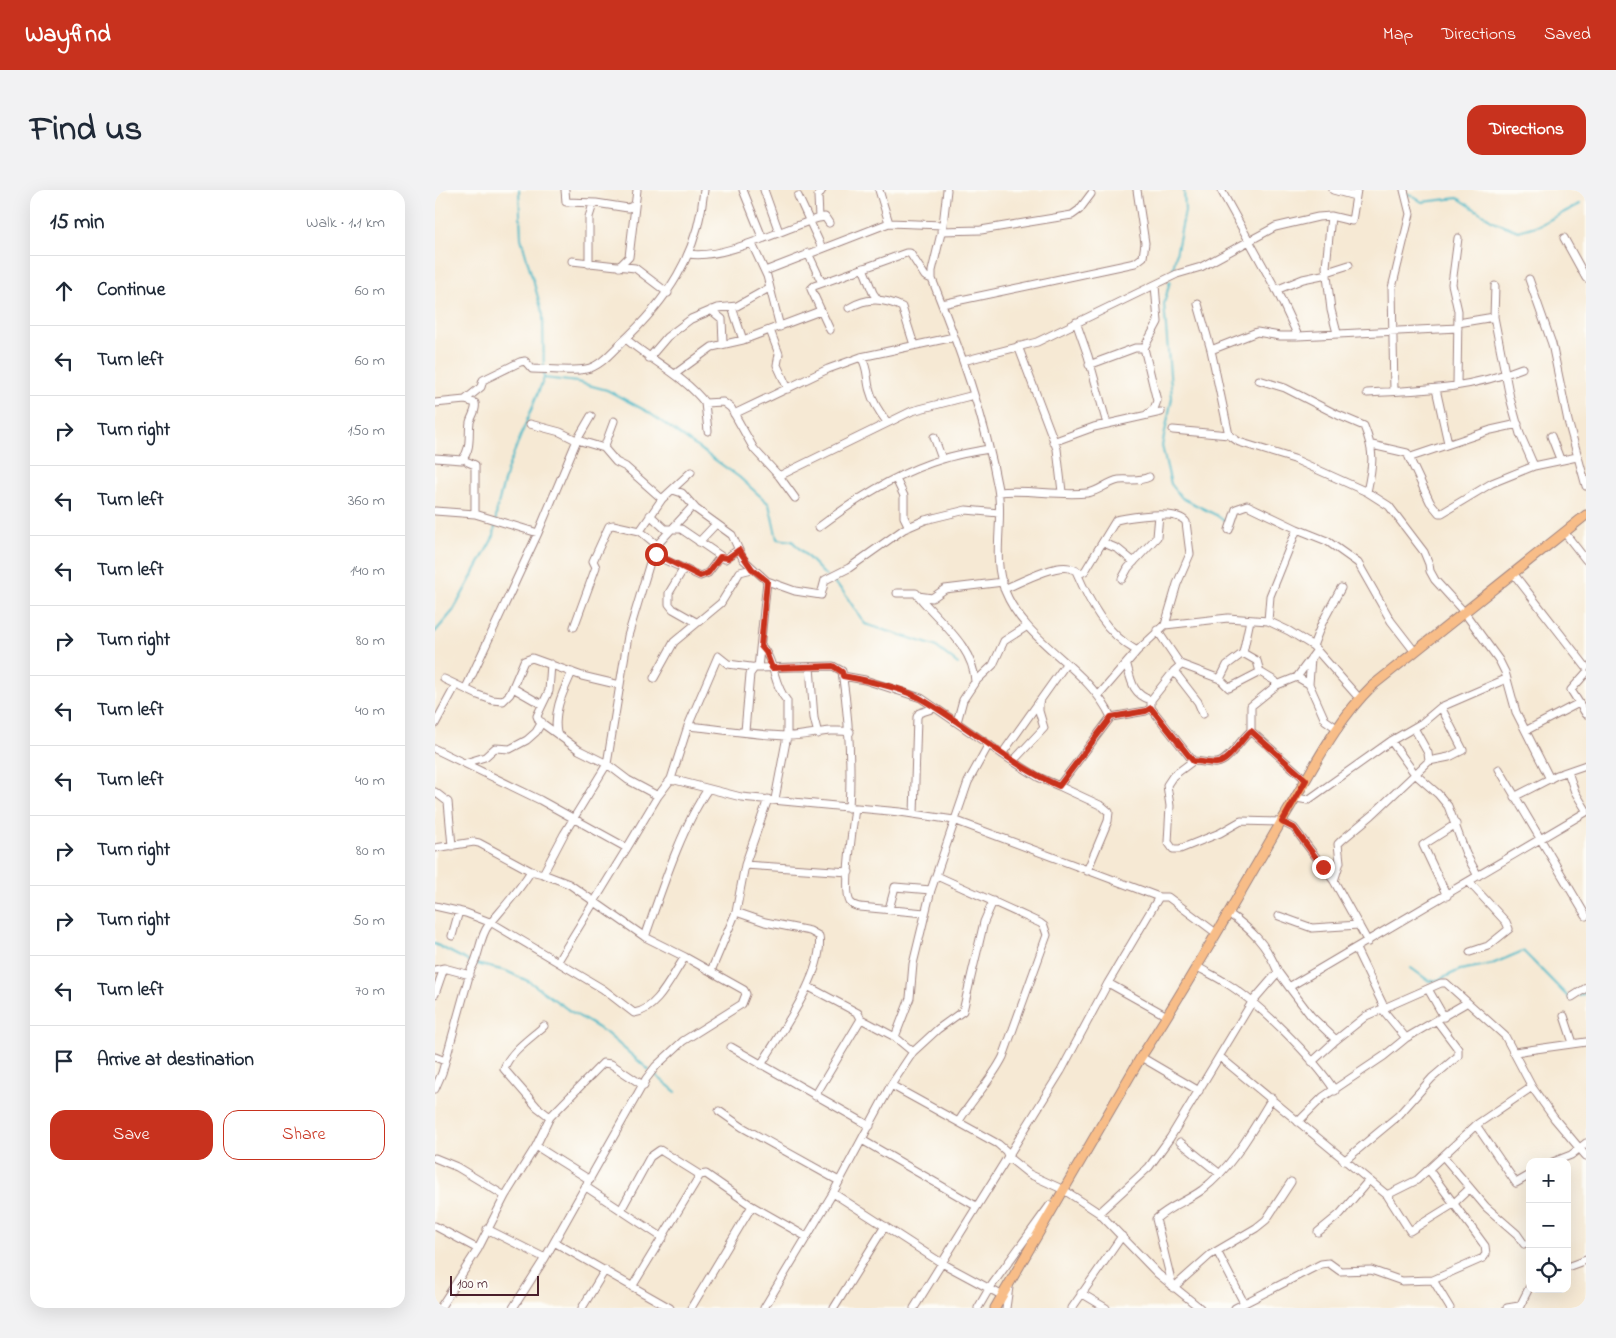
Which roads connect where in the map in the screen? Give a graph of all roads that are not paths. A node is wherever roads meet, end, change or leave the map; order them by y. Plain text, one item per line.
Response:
1 (565, 190) edge
2 (637, 190) edge
3 (704, 190) edge
4 (743, 190) edge
5 (765, 190) edge
6 (821, 190) edge
7 (879, 190) edge
8 (947, 190) edge
9 (1137, 190) edge
10 (1221, 190) edge
11 (1333, 190) edge
12 (1404, 190) edge
13 (1356, 193) edge
14 (1091, 194) dead end
15 (798, 196) dead end
16 (593, 204) junction
17 (635, 205) junction
18 (1331, 216) junction
19 (819, 218) junction
20 (810, 220) junction
21 (829, 223) dead end
22 (889, 223) junction
23 (942, 228) junction
24 (779, 232) junction
25 (762, 238) junction
26 (1458, 238) dead end
27 (1564, 238) dead end
28 (1249, 240) junction
29 (752, 244) junction
30 (822, 248) junction
31 (808, 253) junction
32 (689, 254) junction
33 (629, 258) junction
34 (571, 261) dead end
35 (589, 264) junction
36 (1349, 265) dead end
37 (619, 268) junction
38 (635, 268) junction
39 (863, 268) junction
40 (765, 271) junction
41 (1327, 273) junction
42 (1586, 278) edge
43 (933, 279) junction
44 (1529, 279) dead end
45 (822, 283) junction
46 (1155, 285) junction
47 (1495, 286) dead end
48 (769, 288) junction
49 (1276, 290) junction
50 (668, 293) junction
51 (878, 300) junction
52 (942, 304) junction
53 (1198, 304) dead end
54 (732, 307) junction
55 (849, 308) dead end
56 (711, 310) junction
57 (820, 311) junction
58 (1494, 317) junction
59 (1076, 322) junction
60 (1458, 325) junction
61 (780, 327) junction
62 (770, 330) junction
63 (830, 330) dead end
64 (1393, 331) junction
65 (1337, 333) junction
66 (1298, 336) junction
67 (954, 337) junction
68 (626, 339) junction
69 (743, 340) junction
70 (723, 343) junction
71 (914, 345) junction
72 (1018, 346) junction
73 (1144, 348) junction
74 (1211, 350) junction
75 (649, 358) junction
76 (861, 358) junction
77 (963, 360) junction
78 (1089, 365) junction
79 (1522, 368) dead end
80 (675, 374) junction
81 (1507, 374) junction
82 (1259, 380) dead end
83 (1457, 385) junction
84 (788, 389) junction
85 (1436, 389) junction
86 (1394, 391) junction
87 (1367, 393) dead end
88 (974, 395) junction
89 (465, 400) junction
90 (435, 403) edge
91 (708, 406) junction
92 (1161, 412) dead end
93 (734, 414) junction
94 (1147, 415) junction
95 (591, 416) dead end
96 (614, 421) dead end
97 (887, 422) junction
98 (530, 424) dead end
99 (1107, 424) junction
100 (1518, 424) junction
101 (1173, 430) dead end
102 (708, 431) dead end
103 (1229, 435) junction
104 (1551, 436) dead end
105 (934, 437) dead end
106 (577, 440) junction
107 (1053, 442) junction
108 (1448, 443) junction
109 (1372, 445) junction
110 (605, 448) junction
111 (988, 449) junction
112 (1411, 457) junction
113 (1577, 457) junction
114 (435, 458) edge
115 (942, 459) junction
116 (1560, 459) junction
117 (468, 462) dead end
118 (1534, 466) junction
119 (691, 472) dead end
120 (779, 476) junction
121 (1149, 477) dead end
122 (896, 479) junction
123 (1586, 486) edge
124 (673, 490) junction
125 (999, 492) junction
126 (1062, 492) junction
127 (1367, 492) junction
128 (795, 498) dead end
129 (662, 499) junction
130 (693, 506) junction
131 (435, 511) edge
132 (999, 513) junction
133 (475, 514) junction
134 (1159, 515) junction
135 (1586, 515) edge
136 (650, 516) junction
137 (716, 524) junction
138 (819, 527) dead end
139 (909, 527) junction
140 (1297, 529) junction
141 (671, 530) junction
142 (1229, 530) dead end
143 (639, 531) junction
144 (1564, 532) junction
145 (538, 534) junction
146 (699, 542) junction
147 (1104, 543) junction
148 (657, 545) junction
149 (739, 550) junction
150 (654, 554) junction
151 (720, 557) junction
152 (1586, 560) edge
153 (1134, 562) junction
154 (684, 568) junction
155 (752, 569) junction
156 (1076, 571) junction
157 (1513, 573) junction
158 (1123, 579) dead end
159 (767, 581) junction
160 (1003, 585) junction
161 (1341, 588) dead end
162 (897, 592) dead end
163 (918, 596) junction
164 (1464, 612) junction
165 (1250, 620) junction
166 (1268, 621) junction
167 (696, 622) junction
168 (1165, 625) junction
169 (574, 627) dead end
170 (1026, 627) junction
171 (1157, 630) junction
172 (761, 646) junction
173 (1315, 648) junction
174 (1137, 651) junction
175 (1415, 652) junction
176 (1243, 653) junction
177 (1311, 657) junction
178 (551, 664) junction
179 (1066, 664) junction
180 (1127, 665) junction
181 (1181, 665) junction
182 (810, 667) junction
183 (757, 668) junction
184 (772, 668) junction
185 (1586, 668) edge
186 (1174, 670) junction
187 (572, 672) junction
188 (1260, 672) junction
189 (1586, 673) edge
190 (843, 676) junction
191 (1297, 677) junction
192 (444, 678) dead end
193 (654, 678) dead end
194 (1219, 679) junction
195 (1507, 679) junction
196 (975, 682) junction
197 (1309, 684) junction
198 (456, 685) junction
199 (619, 685) junction
200 (1277, 685) junction
201 (466, 688) junction
202 (513, 688) junction
203 (1099, 696) junction
204 (1359, 698) junction
205 (1039, 703) junction
206 (1579, 703) junction
207 (541, 704) junction
208 (1151, 704) junction
209 (1441, 707) junction
210 (935, 708) junction
211 (1203, 714) dead end
212 (1586, 714) edge
213 (1111, 717) junction
214 (542, 722) junction
215 (957, 722) junction
216 (435, 724) edge
217 (688, 726) junction
218 (1414, 728) junction
219 (1338, 729) junction
220 (1527, 730) junction
221 (745, 731) junction
222 (1251, 731) junction
223 (850, 732) junction
224 (557, 734) junction
225 (819, 734) junction
226 (787, 736) junction
227 (1391, 741) junction
228 (989, 744) junction
229 (435, 748) edge
230 (1003, 754) junction
231 (1011, 760) junction
232 (1193, 761) junction
233 (1429, 761) junction
234 (465, 763) junction
235 (607, 764) junction
236 (1586, 765) edge
237 (1499, 769) dead end
238 (1568, 772) junction
239 (1415, 774) junction
240 (671, 779) junction
241 (1550, 779) junction
242 (1306, 780) junction
243 (1059, 786) junction
244 (708, 789) junction
245 (435, 792) edge
246 (658, 796) junction
247 (1514, 797) junction
248 (1296, 798) junction
249 (771, 799) junction
250 (852, 808) junction
251 (1586, 811) edge
252 (914, 814) junction
253 (574, 819) junction
254 (954, 820) junction
255 (1282, 822) junction
256 (1455, 824) junction
257 (1540, 840) junction
258 (452, 846) junction
259 (435, 848) edge
260 (627, 848) junction
261 (745, 865) junction
262 (531, 871) junction
263 (1087, 871) junction
264 (849, 872) junction
265 (543, 874) junction
266 (937, 876) junction
267 (1478, 876) junction
268 (1334, 881) junction
269 (1469, 882) junction
270 (931, 890) junction
271 (1159, 896) junction
272 (1447, 896) junction
273 (596, 901) junction
274 (993, 901) junction
275 (435, 906) edge
276 (889, 909) junction
277 (459, 911) junction
278 (736, 912) junction
279 (925, 913) junction
280 (1228, 913) junction
281 (1279, 916) dead end
282 (1586, 916) edge
283 (492, 923) junction
284 (1359, 925) junction
285 (1216, 933) junction
286 (452, 936) dead end
287 (645, 937) junction
288 (1368, 942) junction
289 (1356, 949) junction
290 (1470, 952) dead end
291 (685, 957) junction
292 (558, 961) junction
293 (1196, 966) junction
294 (444, 968) junction
295 (435, 970) edge
296 (711, 971) junction
297 (471, 972) junction
298 (1277, 972) junction
299 (1109, 983) junction
300 (809, 987) junction
301 (1289, 987) junction
302 (1586, 988) edge
303 (1428, 989) junction
304 (435, 994) edge
305 (1572, 997) dead end
306 (1252, 1002) junction
307 (1466, 1003) junction
308 (1384, 1009) junction
309 (1167, 1016) junction
310 (1564, 1016) dead end
311 (1444, 1017) junction
312 (861, 1019) junction
313 (1437, 1021) junction
314 (544, 1026) dead end
315 (895, 1037) junction
316 (1406, 1038) junction
317 (1336, 1040) junction
318 (1586, 1042) edge
319 (1573, 1044) junction
320 (731, 1047) dead end
321 (913, 1052) junction
322 (1515, 1052) junction
323 (435, 1057) edge
324 (1141, 1057) junction
325 (1220, 1057) junction
326 (445, 1061) junction
327 (1312, 1062) junction
328 (761, 1065) junction
329 (645, 1083) junction
330 (891, 1085) junction
331 (1532, 1087) junction
332 (435, 1089) edge
333 (1335, 1090) junction
334 (1199, 1091) junction
335 (815, 1096) junction
336 (1272, 1098) junction
337 (719, 1111) dead end
338 (550, 1117) junction
339 (959, 1121) junction
340 (1298, 1122) junction
341 (1476, 1125) junction
342 (870, 1126) junction
343 (862, 1140) junction
344 (1180, 1142) dead end
345 (536, 1146) junction
346 (1583, 1146) edge
347 (1443, 1156) junction
348 (1586, 1156) edge
349 (435, 1158) edge
350 (1009, 1158) junction
351 (1563, 1158) edge
352 (1344, 1161) junction
353 (1429, 1170) junction
354 (1220, 1174) junction
355 (700, 1175) junction
356 (1526, 1177) edge
357 (1369, 1180) junction
358 (839, 1181) junction
359 (1291, 1182) dead end
360 (588, 1183) junction
361 (1471, 1188) junction
362 (1062, 1189) junction
363 (833, 1193) junction
364 (1387, 1195) junction
365 (505, 1196) junction
366 (1452, 1204) junction
367 (752, 1206) junction
368 (976, 1206) junction
369 (621, 1210) junction
370 (1099, 1214) junction
371 (435, 1226) edge
372 (885, 1226) junction
373 (487, 1229) junction
374 (1318, 1232) dead end
375 (805, 1236) junction
376 (1122, 1236) junction
377 (663, 1238) junction
378 (554, 1242) junction
379 (1524, 1244) dead end
380 (478, 1249) junction
381 (1217, 1251) junction
382 (545, 1258) junction
383 (1586, 1260) edge
384 (940, 1262) junction
385 (1571, 1265) edge
386 (605, 1270) junction
387 (1433, 1280) junction
388 (632, 1287) junction
389 (1009, 1287) junction
390 (1173, 1288) junction
391 (989, 1289) junction
392 (1081, 1293) junction
393 (1526, 1293) edge
394 (1003, 1296) junction
395 (1244, 1303) junction
396 (1519, 1307) edge
397 (440, 1308) edge
398 (513, 1308) edge
399 (582, 1308) edge
400 (670, 1308) edge
401 (691, 1308) edge
402 (764, 1308) edge
403 (834, 1308) edge
404 (914, 1308) edge
405 (978, 1308) edge
406 (995, 1308) edge
407 (1006, 1308) edge
408 (1073, 1308) edge
409 (1105, 1308) edge
410 (1200, 1308) edge
411 (1235, 1308) edge
412 (1449, 1308) edge
413 (1507, 1308) edge

1 - 16 street
2 - 17 street
3 - 32 street
4 - 25 street
5 - 24 street
6 - 19 street
7 - 22 street
8 - 23 street
9 - 52 street
10 - 28 street
11 - 13 street
12 - 64 street
13 - 18 street
14 - 23 street
15 - 20 street
16 - 17 street
16 - 35 street
17 - 33 street
18 - 28 street
18 - 41 street
19 - 20 street
19 - 21 street
20 - 24 street
20 - 30 street
22 - 23 street
22 - 30 street
23 - 43 street
24 - 25 street
25 - 29 street
26 - 60 street
27 - 42 street
28 - 46 street
28 - 49 street
29 - 32 street
29 - 40 street
30 - 31 street
31 - 40 street
31 - 45 street
32 - 50 street
33 - 37 street
33 - 38 street
34 - 35 street
35 - 37 street
36 - 41 street
37 - 38 street
38 - 50 street
39 - 43 street
39 - 45 street
39 - 51 street
40 - 48 street
41 - 49 street
41 - 65 street
43 - 52 street
44 - 113 street
45 - 57 street
46 - 59 street
46 - 73 street
47 - 58 street
48 - 54 street
48 - 61 street
49 - 66 street
50 - 68 street
51 - 55 street
51 - 71 street
52 - 67 street
53 - 74 street
54 - 56 street
54 - 69 street
56 - 70 street
56 - 75 street
57 - 61 street
57 - 63 street
58 - 60 street
58 - 81 street
59 - 72 street
59 - 78 street
60 - 64 street
60 - 83 street
61 - 62 street
62 - 69 street
62 - 84 street
64 - 65 street
64 - 86 street
65 - 66 street
66 - 74 street
67 - 71 street
67 - 77 street
68 - 75 street
68 - 89 street
69 - 70 street
70 - 80 street
71 - 76 street
72 - 77 street
72 - 107 street
73 - 78 street
73 - 94 street
74 - 103 street
75 - 80 street
76 - 84 street
76 - 97 street
77 - 88 street
78 - 99 street
79 - 81 street
80 - 91 street
81 - 83 street
81 - 100 street
82 - 109 street
83 - 85 street
84 - 93 street
85 - 86 street
85 - 108 street
86 - 87 street
88 - 97 street
88 - 111 street
89 - 90 street
89 - 114 street
91 - 93 street
91 - 102 street
92 - 94 street
93 - 120 street
94 - 99 street
95 - 106 street
96 - 110 street
97 - 120 street
98 - 106 street
99 - 107 street
100 - 108 street
100 - 118 street
101 - 103 street
103 - 127 street
104 - 116 street
105 - 115 street
106 - 110 street
106 - 145 street
107 - 126 street
108 - 112 street
109 - 112 street
109 - 127 street
110 - 129 street
111 - 115 street
111 - 125 street
112 - 118 street
113 - 116 street
113 - 123 street
115 - 122 street
116 - 118 street
117 - 133 street
119 - 124 street
120 - 128 street
121 - 126 street
122 - 138 street
122 - 139 street
124 - 129 street
124 - 130 street
125 - 126 street
125 - 132 street
127 - 164 street
129 - 136 street
130 - 137 street
130 - 141 street
131 - 133 street
132 - 139 street
132 - 160 street
133 - 145 street
134 - 147 street
134 - 153 street
134 - 168 street
135 - 144 main road
136 - 141 street
136 - 143 street
137 - 146 street
137 - 149 street
139 - 159 street
140 - 142 street
140 - 166 street
140 - 175 street
141 - 146 street
141 - 148 street
143 - 148 street
143 - 169 street
144 - 152 street
144 - 157 main road
145 - 201 street
146 - 151 street
147 - 153 street
147 - 156 street
148 - 150 street
149 - 151 street
149 - 155 street
150 - 154 street
150 - 199 street
151 - 154 street
153 - 158 street
154 - 167 street
155 - 159 street
155 - 167 street
156 - 160 street
156 - 174 street
157 - 164 main road
157 - 185 street
159 - 172 street
160 - 163 street
160 - 170 street
161 - 173 street
162 - 163 street
163 - 196 street
164 - 175 main road
164 - 195 street
165 - 166 street
165 - 168 street
165 - 176 street
166 - 173 street
167 - 193 street
168 - 171 street
170 - 179 street
170 - 196 street
171 - 174 street
171 - 181 street
172 - 183 street
172 - 184 street
173 - 177 street
173 - 204 street
174 - 180 street
175 - 204 main road
176 - 188 street
176 - 194 street
177 - 191 street
177 - 197 street
178 - 187 street
178 - 202 street
178 - 207 street
179 - 203 street
179 - 205 street
180 - 203 street
180 - 208 street
181 - 186 street
181 - 194 street
182 - 184 street
182 - 190 street
182 - 225 street
183 - 184 street
183 - 217 street
183 - 221 street
184 - 226 street
186 - 208 street
186 - 211 street
187 - 199 street
187 - 224 street
188 - 194 street
188 - 200 street
189 - 206 street
190 - 210 street
190 - 223 street
191 - 197 street
191 - 200 street
192 - 198 street
195 - 209 street
195 - 220 street
196 - 215 street
197 - 219 street
198 - 201 street
198 - 216 street
199 - 235 street
200 - 222 street
201 - 202 street
202 - 207 street
203 - 213 street
204 - 219 main road
205 - 230 street
205 - 231 street
206 - 212 street
206 - 220 street
207 - 214 street
208 - 213 street
208 - 232 street
209 - 218 street
209 - 233 street
210 - 215 street
210 - 252 street
213 - 243 street
214 - 224 street
214 - 234 street
215 - 228 street
217 - 221 street
217 - 240 street
218 - 227 street
218 - 233 street
219 - 242 main road
220 - 241 street
221 - 226 street
222 - 232 street
222 - 242 street
223 - 225 street
223 - 250 street
224 - 235 street
225 - 226 street
226 - 249 street
227 - 239 street
227 - 248 street
228 - 230 street
228 - 254 street
229 - 234 street
230 - 231 street
231 - 243 street
232 - 255 street
233 - 239 street
234 - 253 street
235 - 246 street
235 - 253 street
236 - 238 street
237 - 247 street
238 - 241 street
238 - 251 street
239 - 256 street
239 - 268 street
240 - 244 street
240 - 246 street
241 - 247 street
242 - 248 main road
243 - 263 street
244 - 249 street
244 - 287 street
245 - 258 street
246 - 260 street
247 - 257 street
248 - 255 main road
249 - 250 street
249 - 261 street
250 - 252 street
250 - 264 street
251 - 257 street
252 - 254 street
253 - 260 street
253 - 265 street
254 - 263 street
254 - 266 street
255 - 268 street
255 - 280 main road
256 - 267 street
256 - 272 street
257 - 267 street
257 - 282 street
258 - 259 street
258 - 262 street
260 - 273 street
261 - 264 street
261 - 278 street
262 - 265 street
262 - 283 street
263 - 271 street
264 - 276 street
265 - 273 street
266 - 270 street
266 - 274 street
267 - 269 street
268 - 284 street
269 - 272 street
269 - 290 street
270 - 276 street
270 - 279 street
271 - 285 street
271 - 299 street
272 - 288 street
273 - 287 street
273 - 292 street
274 - 321 street
274 - 339 street
275 - 277 street
276 - 279 street
277 - 283 street
277 - 286 street
278 - 296 street
278 - 300 street
279 - 315 street
280 - 285 main road
280 - 298 street
281 - 284 street
283 - 292 street
283 - 297 street
284 - 288 street
285 - 293 main road
287 - 291 street
288 - 289 street
289 - 301 street
289 - 308 street
291 - 292 street
291 - 296 street
293 - 306 street
293 - 309 main road
294 - 295 street
294 - 297 street
294 - 304 street
296 - 329 street
297 - 326 street
298 - 301 street
298 - 306 street
299 - 309 street
299 - 350 street
300 - 312 street
300 - 328 street
301 - 317 street
302 - 305 street
303 - 307 street
303 - 308 street
303 - 311 street
306 - 325 street
306 - 327 street
307 - 311 street
307 - 322 street
308 - 316 street
308 - 317 street
309 - 324 main road
310 - 319 street
311 - 313 street
312 - 315 street
312 - 335 street
313 - 316 street
313 - 352 street
314 - 338 street
315 - 321 street
316 - 333 street
317 - 327 street
318 - 319 street
319 - 322 street
320 - 328 street
321 - 330 street
322 - 331 street
323 - 326 street
324 - 334 street
324 - 362 main road
325 - 334 street
325 - 336 street
326 - 332 street
327 - 333 street
328 - 335 street
329 - 338 street
329 - 360 street
330 - 339 street
330 - 342 street
331 - 341 street
331 - 346 street
333 - 340 street
334 - 370 street
335 - 342 street
336 - 340 street
336 - 354 street
337 - 358 street
338 - 345 street
339 - 350 street
340 - 352 street
341 - 347 street
341 - 356 street
342 - 343 street
343 - 358 street
343 - 368 street
344 - 354 street
345 - 360 street
345 - 365 street
346 - 348 street
346 - 351 street
347 - 353 street
347 - 361 street
349 - 365 street
350 - 362 street
350 - 368 street
352 - 357 street
353 - 364 street
353 - 366 street
354 - 390 street
355 - 367 street
355 - 369 street
355 - 377 street
357 - 364 street
357 - 374 street
358 - 363 street
359 - 381 street
360 - 369 street
360 - 378 street
361 - 366 street
361 - 379 street
362 - 370 street
362 - 389 main road
362 - 391 street
363 - 372 street
363 - 375 street
364 - 366 street
365 - 373 street
366 - 387 street
367 - 375 street
367 - 401 street
368 - 384 street
369 - 377 street
370 - 376 street
371 - 380 street
372 - 384 street
372 - 403 street
373 - 380 street
373 - 382 street
375 - 402 street
376 - 390 street
376 - 392 street
377 - 388 street
378 - 382 street
378 - 386 street
380 - 397 street
381 - 390 street
381 - 395 street
382 - 398 street
383 - 385 street
384 - 391 street
384 - 404 street
386 - 388 street
386 - 399 street
387 - 395 street
387 - 412 street
388 - 400 street
389 - 394 main road
389 - 407 street
390 - 410 street
391 - 394 street
391 - 405 street
392 - 408 street
392 - 409 street
393 - 396 street
394 - 406 main road
395 - 411 street
396 - 413 street

